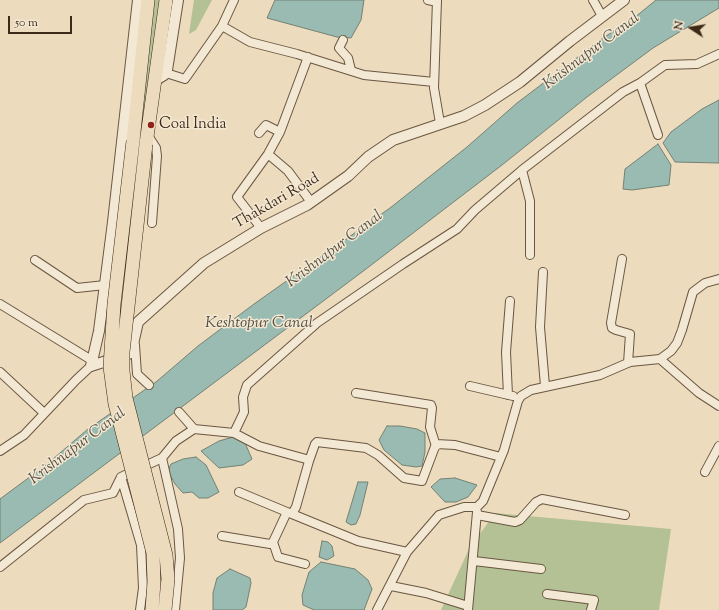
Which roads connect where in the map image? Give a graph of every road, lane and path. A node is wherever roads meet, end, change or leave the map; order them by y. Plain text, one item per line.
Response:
1 (138, 0) edge
2 (148, 0) edge
3 (166, 0) edge
4 (178, 0) edge
5 (234, 0) edge
6 (428, 0) edge
7 (593, 0) edge
8 (624, 0) edge
9 (437, 1) edge
10 (602, 16) junction
11 (222, 26) junction
12 (343, 40) dead end
13 (719, 54) edge
14 (308, 57) junction
15 (351, 70) junction
16 (166, 73) junction
17 (154, 81) junction
18 (434, 82) junction
19 (640, 83) junction
20 (440, 123) junction
21 (280, 132) junction
22 (259, 133) dead end
23 (658, 135) dead end
24 (142, 140) junction
25 (268, 154) junction
26 (522, 170) junction
27 (311, 202) junction
28 (152, 223) dead end
29 (261, 228) junction
30 (530, 255) dead end
31 (622, 259) dead end
32 (35, 260) dead end
33 (543, 272) dead end
34 (719, 279) edge
35 (105, 285) junction
36 (510, 301) dead end
37 (0, 304) edge
38 (135, 336) junction
39 (660, 359) junction
40 (628, 363) junction
41 (92, 364) junction
42 (0, 372) edge
43 (149, 385) dead end
44 (470, 386) dead end
45 (545, 386) junction
46 (356, 393) dead end
47 (508, 395) junction
48 (520, 398) junction
49 (719, 406) edge
50 (179, 412) dead end
51 (44, 413) junction
52 (194, 429) junction
53 (234, 433) junction
54 (436, 446) junction
55 (719, 446) edge
56 (0, 450) edge
57 (501, 457) junction
58 (162, 458) junction
59 (309, 461) junction
60 (705, 472) dead end
61 (121, 477) junction
62 (239, 492) dead end
63 (477, 511) junction
64 (289, 513) junction
65 (625, 515) dead end
66 (222, 536) dead end
67 (273, 542) junction
68 (407, 552) junction
69 (474, 561) junction
70 (305, 564) dead end
71 (0, 567) edge
72 (541, 569) dead end
73 (391, 586) junction
74 (547, 594) dead end
75 (468, 608) edge
76 (140, 610) edge
77 (152, 610) edge
78 (165, 610) edge
79 (175, 610) edge
80 (377, 610) edge
81 (591, 610) edge

1 - 35 street
2 - 24 main road
3 - 17 main road
4 - 16 street
5 - 11 street
6 - 9 street
7 - 10 street
8 - 10 street, Thakdari Road
9 - 18 street
10 - 20 street, Thakdari Road
11 - 14 street
11 - 16 street
12 - 15 street
13 - 19 street
14 - 15 street
14 - 21 street
15 - 18 street
16 - 17 street
17 - 24 main road
18 - 20 street
19 - 23 street
19 - 26 street
20 - 27 street, Thakdari Road
21 - 22 street
21 - 25 street
24 - 28 street
24 - 77 main road, bridge
24 - 78 main road, bridge
25 - 27 street
25 - 29 street
26 - 30 street
26 - 53 street
27 - 29 street, Thakdari Road
29 - 38 street, Thakdari Road
31 - 40 street
32 - 35 street
33 - 45 street
34 - 39 street
35 - 41 street
36 - 47 street
37 - 41 street
38 - 41 street, Thakdari Road
38 - 43 street
39 - 40 street
39 - 49 street
40 - 45 street
41 - 51 street, Thakdari Road
42 - 51 street
44 - 47 street
45 - 48 street
46 - 54 street
47 - 48 street
48 - 57 street
50 - 52 street
51 - 56 street, Thakdari Road
52 - 53 street
52 - 58 street
53 - 59 street
54 - 57 street
54 - 59 street
55 - 60 street
57 - 63 street
58 - 61 street
58 - 79 street
59 - 64 street
61 - 71 street
61 - 76 street
62 - 64 street
63 - 65 street
63 - 68 street
63 - 69 street
64 - 67 street
64 - 68 street
66 - 67 street
67 - 70 street
68 - 73 street
69 - 72 street
69 - 75 street
73 - 75 street
73 - 80 street
74 - 81 street

